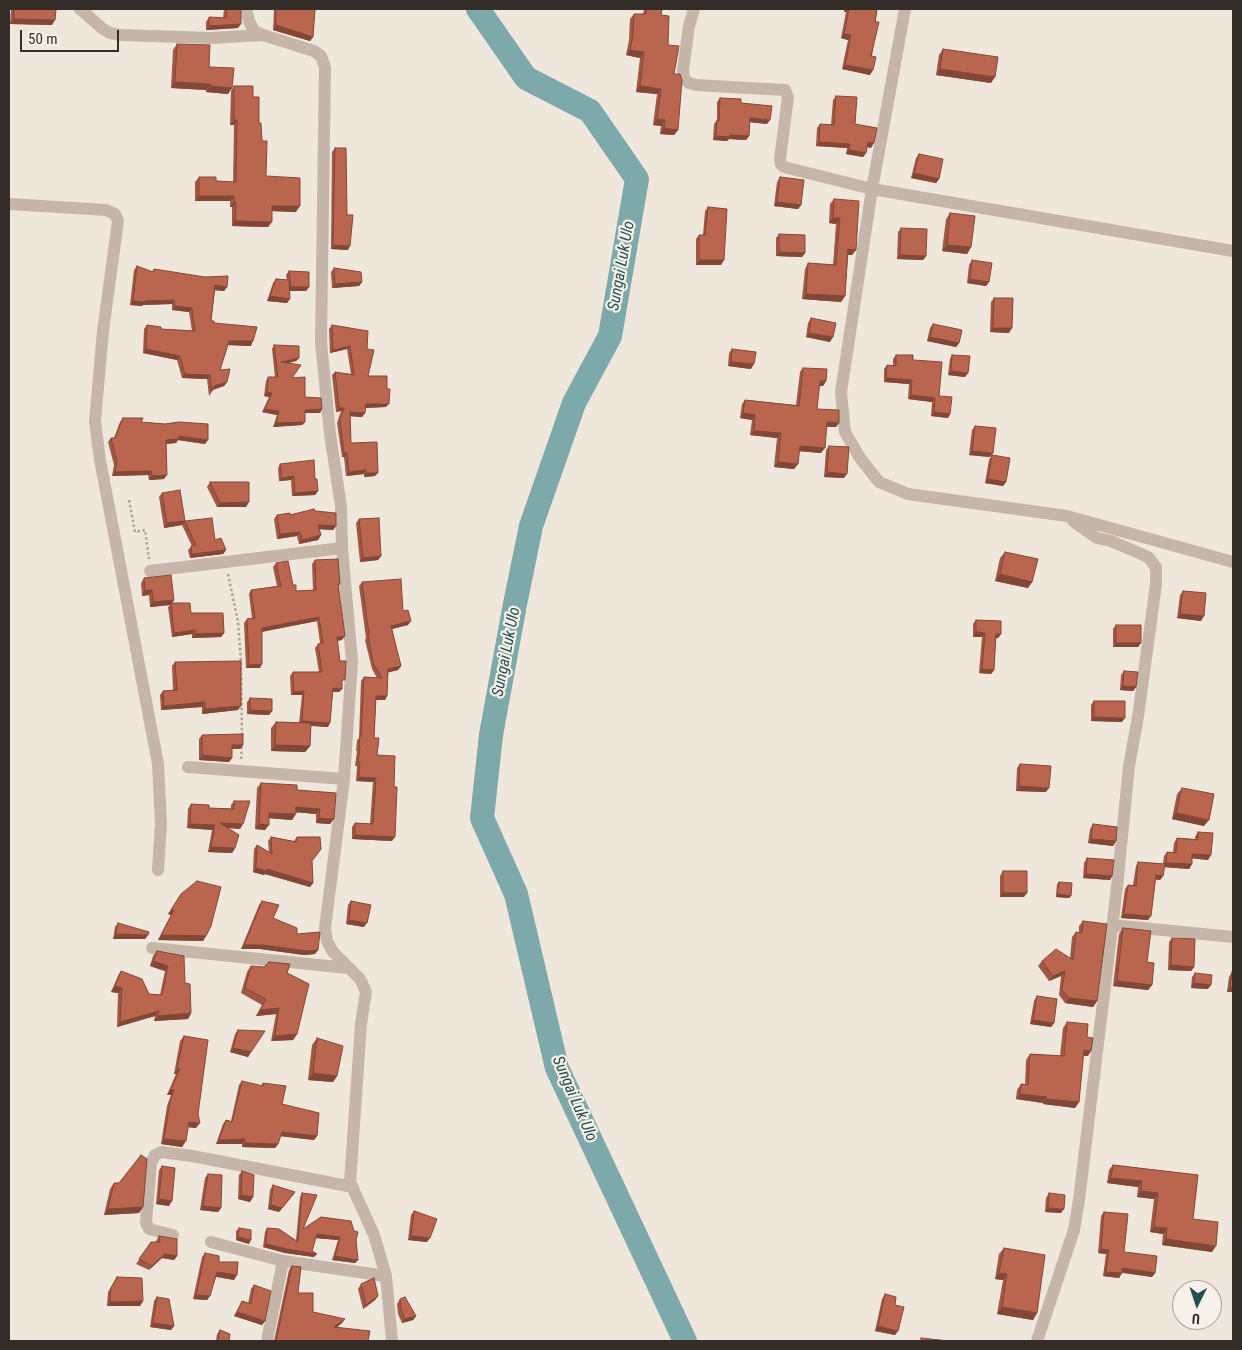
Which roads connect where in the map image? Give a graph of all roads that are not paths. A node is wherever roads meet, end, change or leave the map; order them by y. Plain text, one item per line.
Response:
1 (80, 9) edge
2 (246, 9) edge
3 (694, 9) edge
4 (905, 9) edge
5 (264, 35) junction
6 (872, 189) junction
7 (9, 204) edge
8 (1233, 251) edge
9 (1067, 516) junction
10 (342, 548) junction
11 (1233, 562) edge
12 (150, 571) road end
13 (188, 767) dead end
14 (344, 779) junction
15 (158, 870) dead end
16 (1112, 926) junction
17 (1233, 938) edge
18 (152, 948) dead end
19 (348, 968) junction
20 (353, 1187) junction
21 (174, 1235) dead end
22 (210, 1242) dead end
23 (283, 1261) junction
24 (386, 1276) junction
25 (267, 1341) edge
26 (392, 1341) edge
27 (1037, 1341) edge

1 - 5 street
2 - 5 street
3 - 6 street
4 - 6 street
5 - 10 street
6 - 8 street
6 - 9 street
7 - 15 street
9 - 11 street
9 - 16 street
10 - 12 street
10 - 14 street
13 - 14 street
14 - 19 street
16 - 17 street
16 - 27 street
18 - 19 street
19 - 20 street
20 - 21 street
20 - 24 street
22 - 23 street
23 - 24 street
23 - 25 street
24 - 26 street

